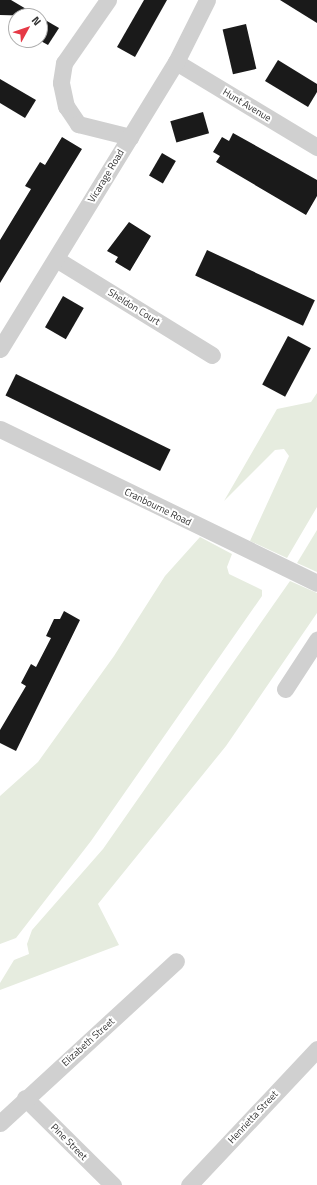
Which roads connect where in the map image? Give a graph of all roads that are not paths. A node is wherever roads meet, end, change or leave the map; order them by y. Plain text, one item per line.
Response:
1 (108, 0) edge
2 (207, 0) edge
3 (176, 62) junction
4 (130, 136) junction
5 (317, 147) edge
6 (56, 259) junction
7 (0, 349) edge
8 (212, 355) dead end
9 (0, 429) edge
10 (317, 583) edge
11 (317, 640) edge
12 (285, 689) dead end
13 (176, 961) dead end
14 (317, 1049) edge
15 (25, 1098) junction
16 (0, 1123) edge
17 (113, 1185) edge
18 (189, 1185) edge

1 - 4 street
2 - 3 street, Vicarage Road
3 - 4 street, Vicarage Road
3 - 5 street, Hunt Avenue
4 - 6 street, Vicarage Road
6 - 7 street, Vicarage Road
6 - 8 street, Sheldon Court
9 - 10 street, Cranbourne Road
11 - 12 street
13 - 15 street, Elizabeth Street
14 - 18 street, Henrietta Street
15 - 16 street, Elizabeth Street
15 - 17 street, Pine Street

